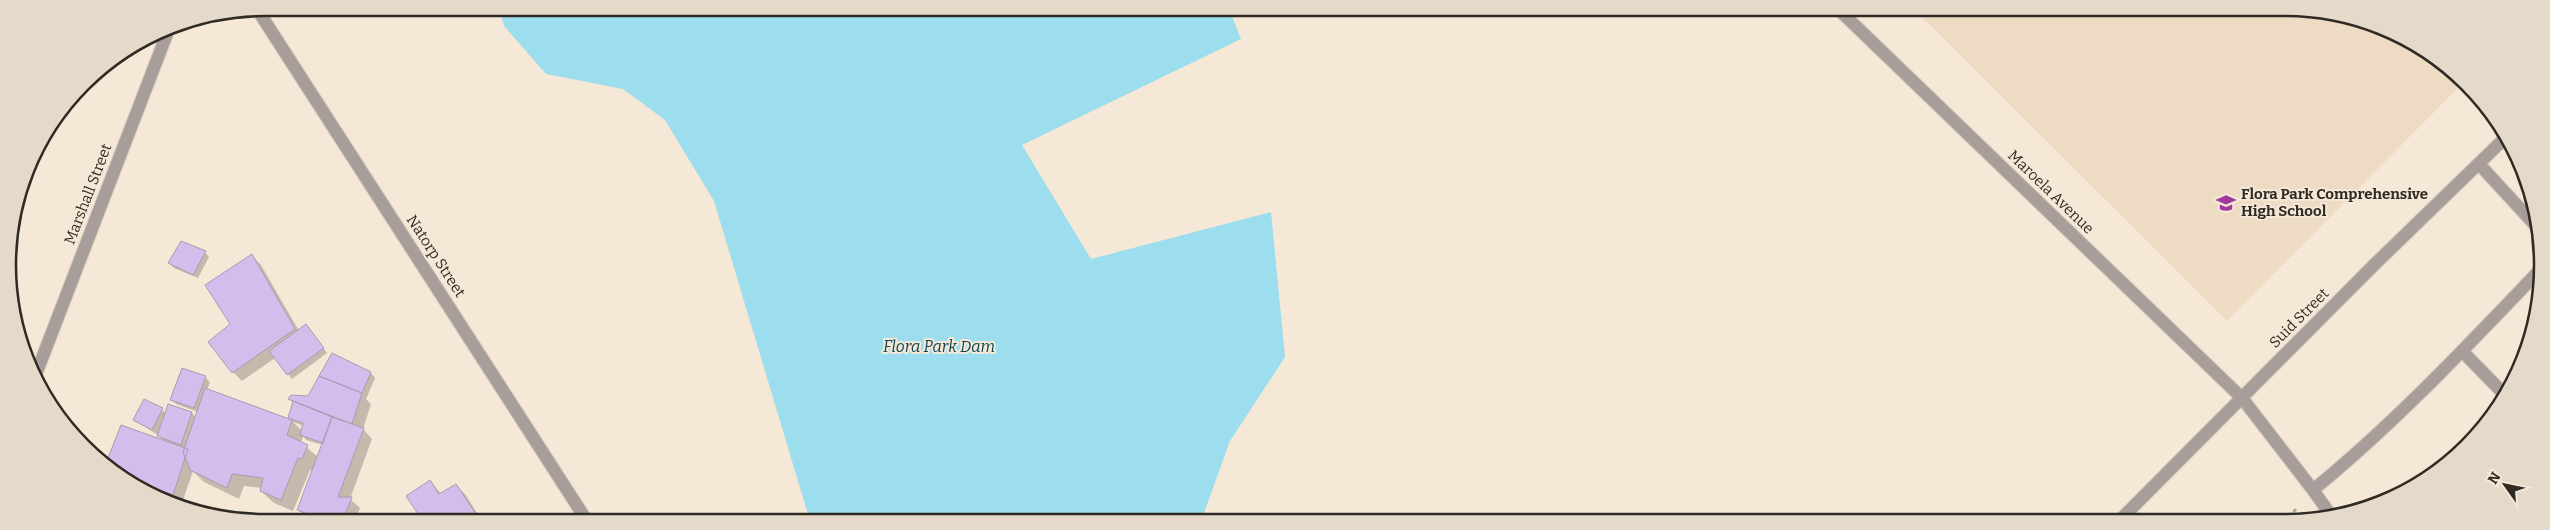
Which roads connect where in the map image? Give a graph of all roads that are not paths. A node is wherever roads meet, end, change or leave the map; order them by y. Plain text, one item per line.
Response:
1 (263, 16) edge
2 (1845, 16) edge
3 (166, 37) edge
4 (2501, 142) edge
5 (2479, 164) junction
6 (2530, 219) edge
7 (2533, 277) edge
8 (2462, 351) junction
9 (39, 368) edge
10 (2500, 390) edge
11 (2242, 398) junction
12 (2312, 490) junction
13 (2327, 510) edge
14 (583, 514) edge
15 (2126, 514) edge

1 - 14 street, Natorp Street
2 - 11 street, Maroela Avenue
3 - 9 street, Marshall Street
4 - 5 street, Suid Street
5 - 6 street
5 - 11 street, Suid Street
7 - 8 street
8 - 10 street
8 - 12 street
11 - 12 street, Maroela Avenue
11 - 15 street, Suid Street
12 - 13 street, Maroela Avenue

